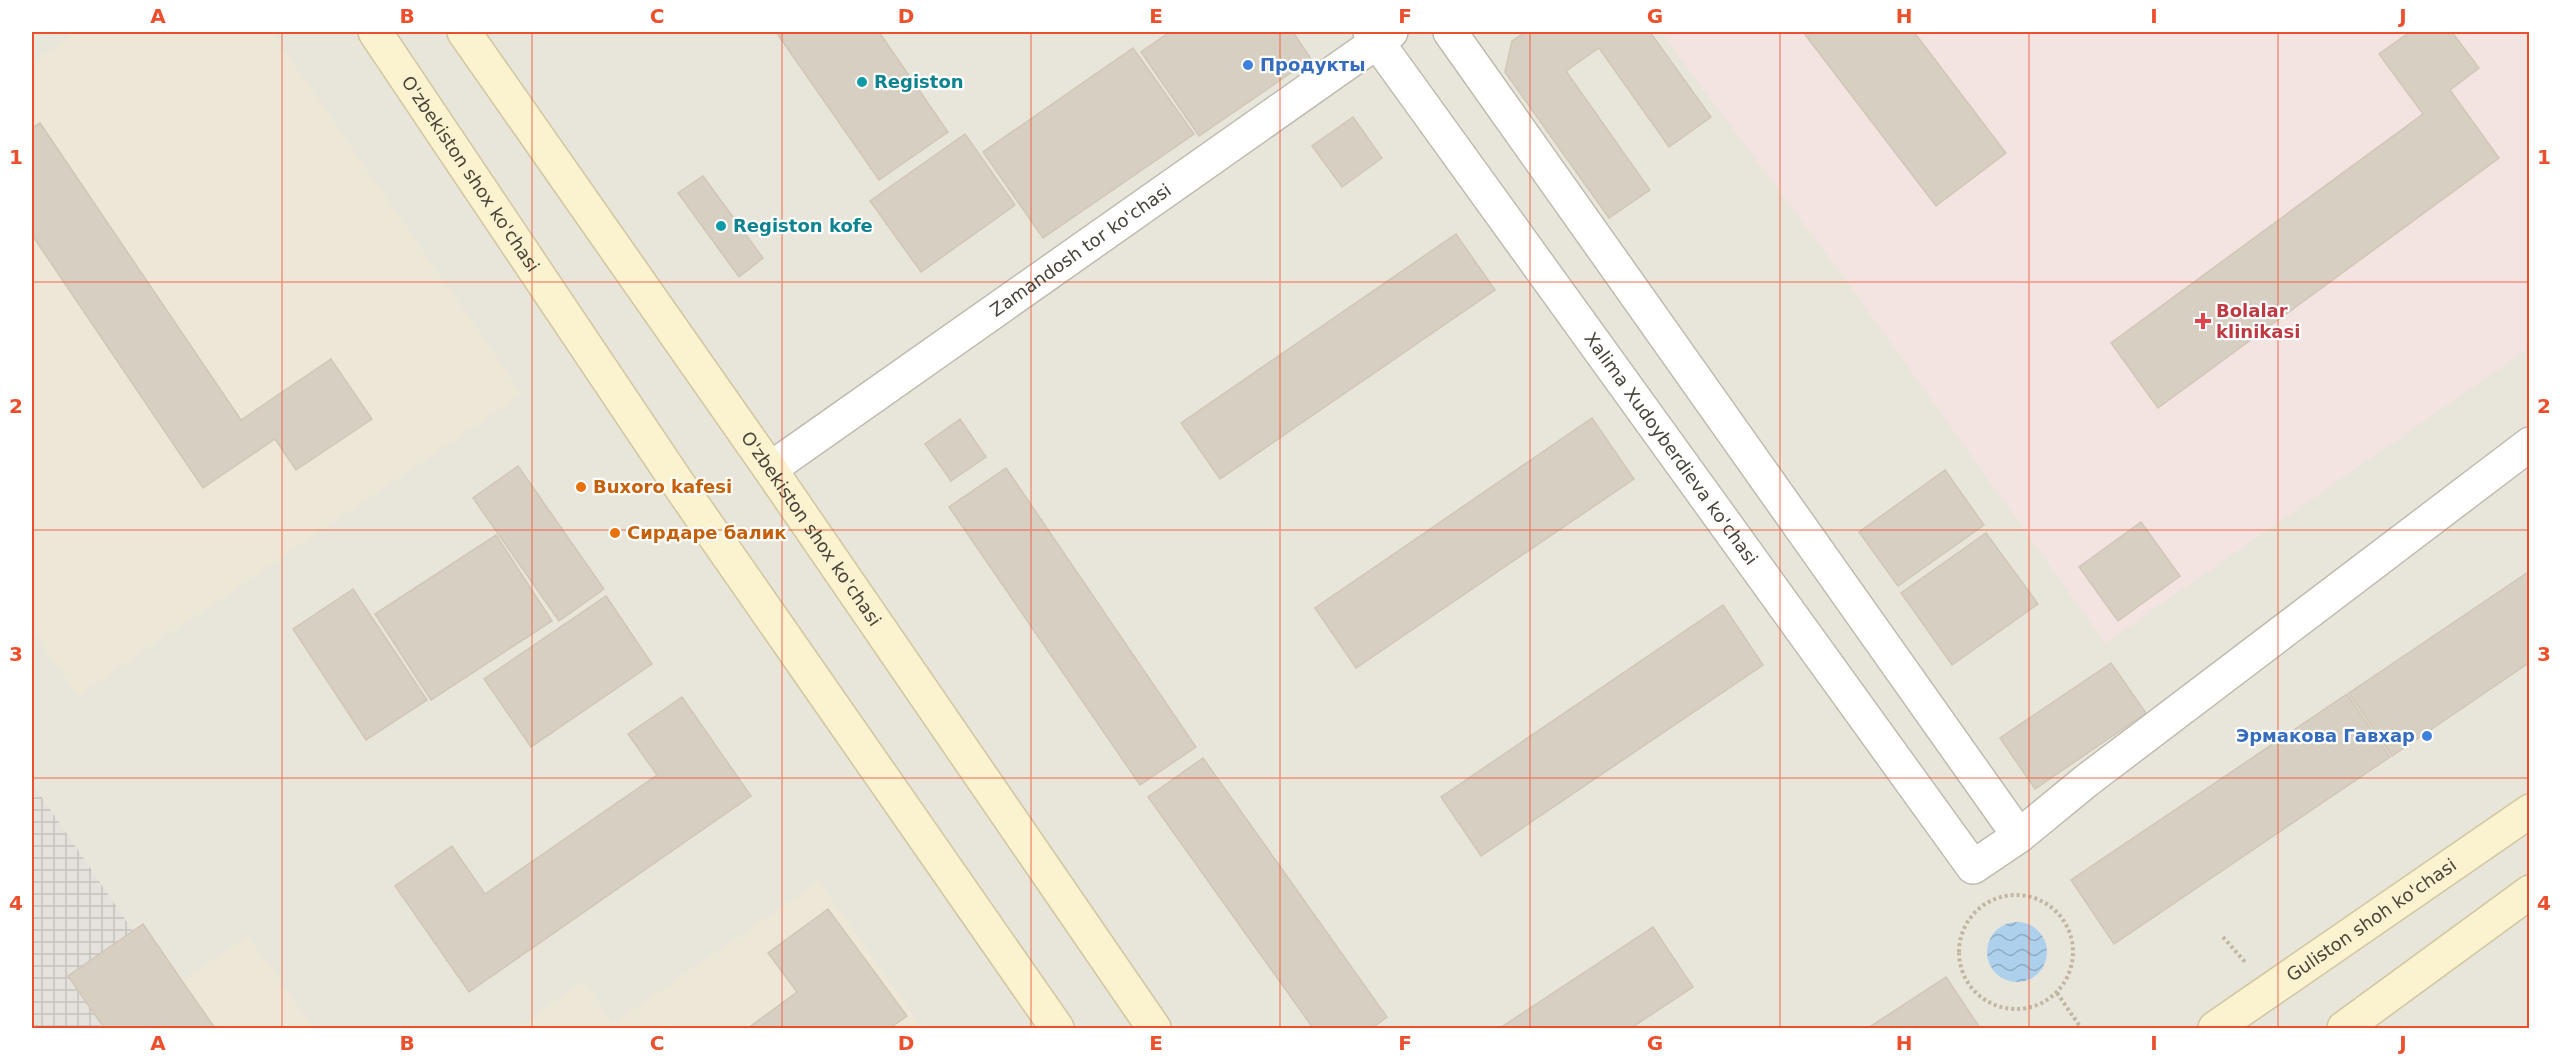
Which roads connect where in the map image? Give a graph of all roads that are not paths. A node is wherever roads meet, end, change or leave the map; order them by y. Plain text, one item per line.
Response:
1 (375, 32) edge
2 (464, 32) edge
3 (1450, 32) edge
4 (1379, 35) edge
5 (2529, 444) edge
6 (770, 469) junction
7 (2529, 811) edge
8 (2019, 836) junction
9 (2529, 892) edge
10 (1057, 1029) edge
11 (1154, 1029) edge
12 (2215, 1029) edge
13 (2344, 1029) edge

1 - 10 main road, O'zbekiston shox ko'chasi
2 - 6 main road, O'zbekiston shox ko'chasi
3 - 8 street
4 - 6 street, Zamandosh tor ko'chasi
4 - 8 street, Xalima Xudoyberdieva ko'chasi
5 - 8 street
6 - 11 main road, O'zbekiston shox ko'chasi
7 - 12 main road, Guliston shoh ko'chasi
9 - 13 main road

